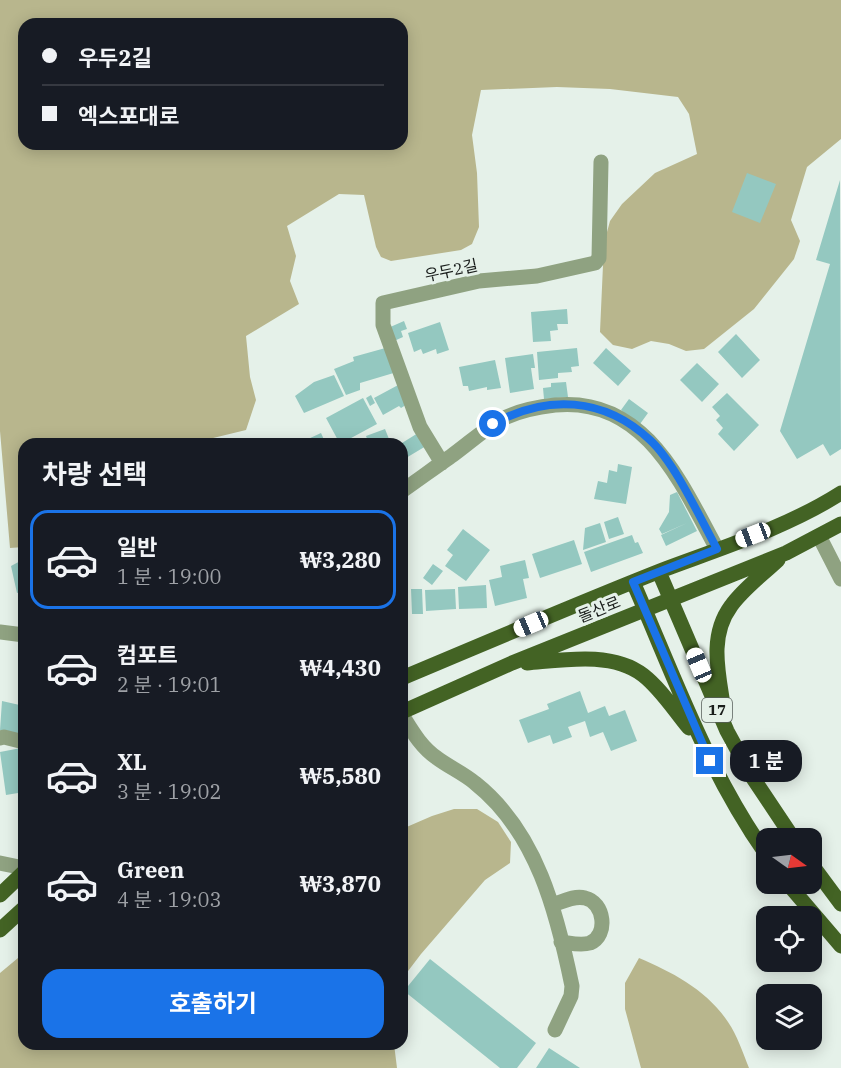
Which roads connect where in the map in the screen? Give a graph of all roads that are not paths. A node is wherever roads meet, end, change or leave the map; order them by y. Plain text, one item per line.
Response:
1 (601, 162) dead end
2 (442, 463) junction
3 (408, 487) edge
4 (841, 493) edge
5 (841, 524) edge
6 (819, 536) junction
7 (717, 549) junction
8 (786, 553) junction
9 (659, 572) junction
10 (841, 579) edge
11 (633, 582) junction
12 (671, 599) junction
13 (645, 610) junction
14 (0, 632) edge
15 (18, 634) edge
16 (512, 663) junction
17 (408, 676) edge
18 (408, 711) edge
19 (408, 724) edge
20 (727, 731) junction
21 (0, 738) edge
22 (18, 740) edge
23 (702, 746) junction
24 (786, 828) edge
25 (756, 839) edge
26 (0, 863) edge
27 (18, 868) edge
28 (18, 876) edge
29 (822, 878) edge
30 (797, 894) edge
31 (0, 895) edge
32 (841, 904) edge
33 (552, 905) junction
34 (18, 914) edge
35 (0, 930) edge
36 (561, 942) junction
37 (841, 946) edge
38 (555, 1030) dead end

1 - 2 street, 우두2길
2 - 3 street
2 - 7 street
4 - 7 main road, 돌산로
5 - 6 main road, 돌산로
6 - 8 main road, 돌산로
6 - 10 street
7 - 9 main road, 돌산로
8 - 12 main road, 돌산로
8 - 20 main road
9 - 11 main road, 돌산로
9 - 12 main road, 17
11 - 13 main road, 17
11 - 17 main road, 돌산로
12 - 13 main road, 돌산로
12 - 20 main road, 17
13 - 16 main road, 돌산로
13 - 23 main road, 17
14 - 15 street
16 - 18 main road, 돌산로
16 - 23 main road
19 - 33 street, 돌산로
20 - 24 main road, 17
21 - 22 street
23 - 25 main road, 17
26 - 27 street
28 - 31 main road
29 - 32 main road
30 - 37 main road
33 - 36 street, 돌산로
33 - 36 street
34 - 35 main road
36 - 38 street, 돌산로

